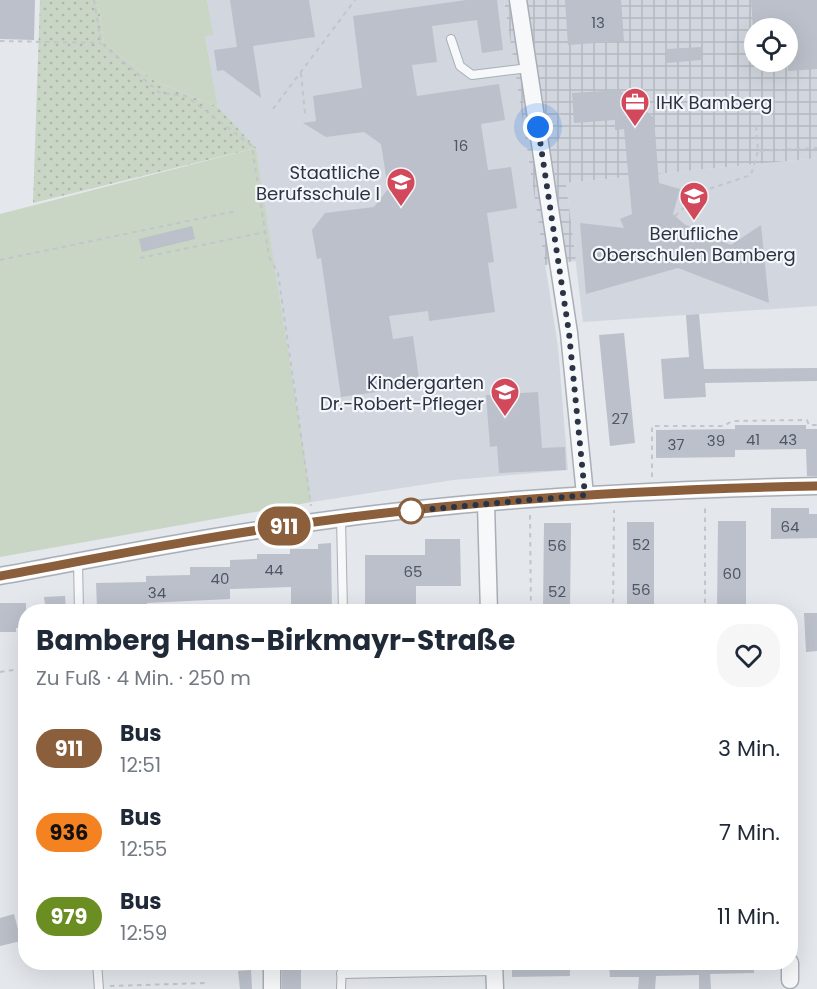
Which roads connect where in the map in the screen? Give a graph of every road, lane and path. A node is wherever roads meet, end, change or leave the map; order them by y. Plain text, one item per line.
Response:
1 (94, 0) edge
2 (355, 0) edge
3 (518, 0) edge
4 (451, 39) dead end
5 (0, 41) edge
6 (101, 43) junction
7 (529, 68) junction
8 (301, 73) junction
9 (273, 109) dead end
10 (305, 114) dead end
11 (756, 126) dead end
12 (817, 148) edge
13 (758, 151) junction
14 (236, 212) dead end
15 (675, 216) dead end
16 (265, 232) junction
17 (140, 258) dead end
18 (0, 260) edge
19 (817, 425) edge
20 (817, 486) edge
21 (705, 489) junction
22 (652, 491) junction
23 (614, 493) junction
24 (585, 495) junction
25 (530, 500) junction
26 (486, 504) junction
27 (341, 518) junction
28 (313, 522) junction
29 (78, 561) junction
30 (0, 576) edge
31 (79, 604) edge
32 (343, 604) edge
33 (489, 604) edge
34 (531, 604) edge
35 (613, 604) edge
36 (705, 604) edge
37 (18, 669) edge
38 (0, 672) edge
39 (98, 970) edge
40 (272, 970) edge
41 (342, 970) edge
42 (429, 970) edge
43 (494, 970) edge
44 (790, 970) edge
45 (342, 974) junction
46 (790, 980) dead end
47 (206, 982) dead end
48 (99, 988) edge
49 (272, 989) edge
50 (341, 989) edge
51 (495, 989) edge

1 - 6 path
2 - 8 path
3 - 7 street
4 - 7 lane
5 - 6 path
6 - 16 path
7 - 24 street
8 - 9 path
8 - 10 path
11 - 13 path
12 - 13 path
13 - 15 path
14 - 18 path
16 - 17 path
16 - 28 path
19 - 22 path
20 - 21 street
21 - 22 street
21 - 36 path
22 - 23 street
23 - 24 street
23 - 35 path
24 - 25 street
25 - 26 street
25 - 34 path
26 - 27 street
26 - 33 street
27 - 28 street
27 - 32 lane
28 - 29 street
29 - 30 street
29 - 31 lane
37 - 38 path
39 - 48 lane
40 - 49 street
41 - 45 lane
42 - 45 lane
43 - 51 street
44 - 46 street
45 - 50 lane
47 - 48 path

